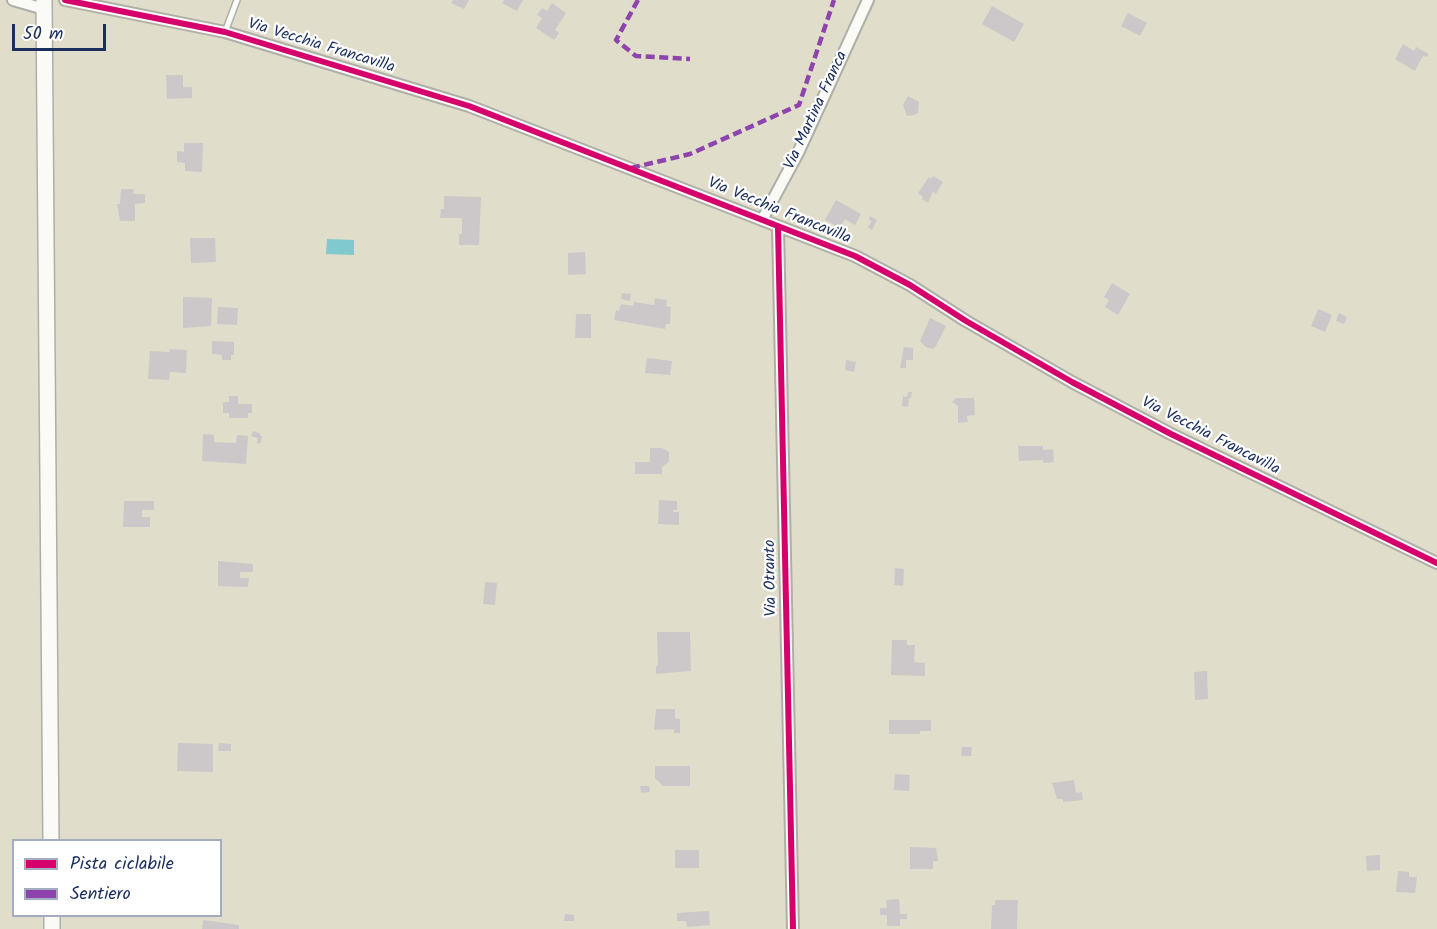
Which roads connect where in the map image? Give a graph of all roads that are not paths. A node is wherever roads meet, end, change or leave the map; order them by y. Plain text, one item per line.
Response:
1 (13, 0) edge
2 (65, 0) edge
3 (237, 0) edge
4 (868, 0) edge
5 (44, 4) edge
6 (225, 32) junction
7 (762, 220) junction
8 (778, 227) junction
9 (1437, 563) edge
10 (51, 839) edge
11 (793, 929) edge

1 - 5 street
2 - 6 street, Via Vecchia Francavilla
3 - 6 lane
4 - 7 street, Via Martina Franca
5 - 10 main road
6 - 7 street, Via Vecchia Francavilla
7 - 8 street, Via Vecchia Francavilla
8 - 9 street, Via Vecchia Francavilla
8 - 11 street, Via Otranto

